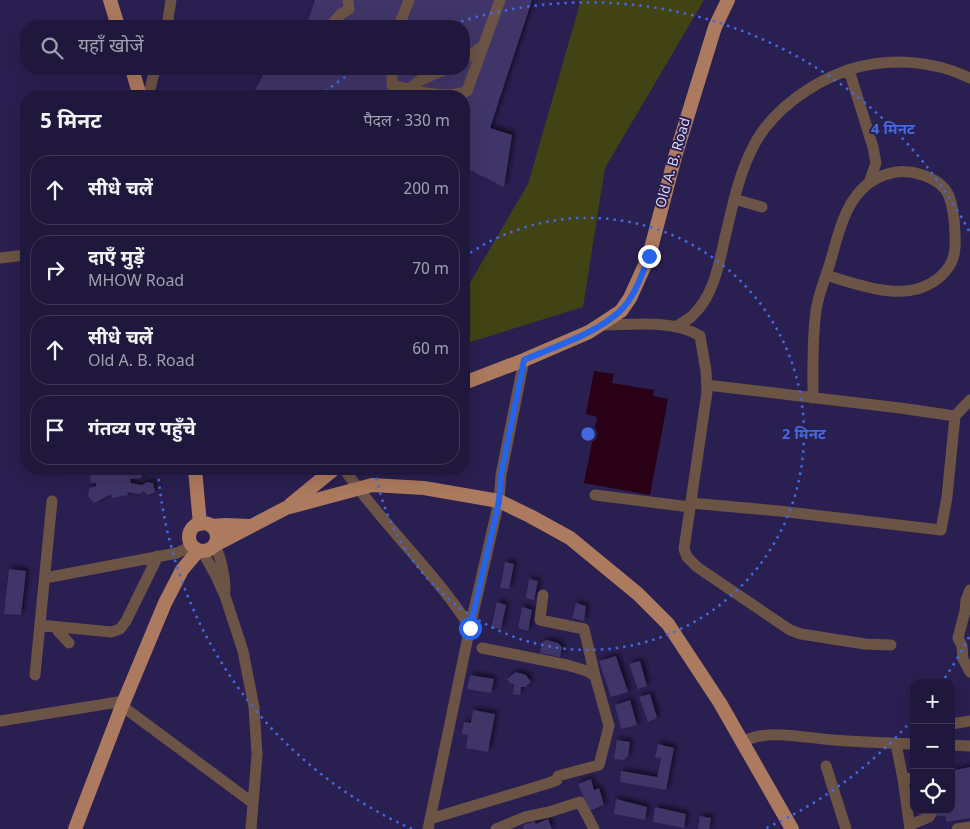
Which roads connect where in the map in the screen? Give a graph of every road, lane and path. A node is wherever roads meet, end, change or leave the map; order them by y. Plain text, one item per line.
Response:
1 (110, 0) edge
2 (171, 0) edge
3 (348, 0) edge
4 (409, 0) edge
5 (500, 0) edge
6 (728, 0) edge
7 (116, 20) edge
8 (167, 20) edge
9 (336, 20) edge
10 (401, 20) edge
11 (483, 46) junction
12 (470, 55) edge
13 (848, 70) junction
14 (134, 75) edge
15 (154, 75) edge
16 (392, 75) edge
17 (433, 75) edge
18 (970, 78) edge
19 (409, 89) junction
20 (138, 90) edge
21 (149, 90) edge
22 (416, 90) edge
23 (468, 90) edge
24 (869, 183) junction
25 (734, 199) junction
26 (762, 207) dead end
27 (20, 256) edge
28 (0, 258) edge
29 (826, 275) junction
30 (604, 322) junction
31 (676, 326) junction
32 (524, 360) junction
33 (470, 381) edge
34 (707, 385) junction
35 (813, 398) junction
36 (970, 400) edge
37 (955, 416) junction
38 (196, 475) edge
39 (327, 475) edge
40 (348, 475) edge
41 (358, 489) junction
42 (595, 495) dead end
43 (52, 501) dead end
44 (499, 501) junction
45 (690, 505) junction
46 (286, 508) junction
47 (206, 525) junction
48 (250, 526) junction
49 (215, 545) junction
50 (197, 549) junction
51 (158, 556) junction
52 (45, 578) junction
53 (970, 590) edge
54 (225, 596) junction
55 (543, 596) dead end
56 (40, 625) junction
57 (57, 627) junction
58 (470, 628) junction
59 (69, 643) dead end
60 (891, 644) dead end
61 (482, 648) dead end
62 (970, 672) edge
63 (36, 676) dead end
64 (595, 676) junction
65 (123, 703) junction
66 (0, 721) edge
67 (970, 721) edge
68 (955, 723) edge
69 (742, 742) junction
70 (907, 743) edge
71 (955, 745) edge
72 (970, 746) edge
73 (826, 766) dead end
74 (908, 779) edge
75 (253, 802) junction
76 (931, 814) edge
77 (429, 824) edge
78 (910, 827) edge
79 (970, 827) edge
80 (75, 829) edge
81 (251, 829) edge
82 (496, 829) edge
83 (594, 829) edge
84 (792, 829) edge
85 (846, 829) edge
86 (957, 829) edge

1 - 7 main road
2 - 8 street
3 - 9 street
4 - 10 street
5 - 11 street
6 - 30 main road, Old A. B. Road
11 - 12 street
11 - 23 street
13 - 18 street
13 - 24 street
13 - 25 street
14 - 20 main road
15 - 21 street
16 - 19 street
17 - 19 street
19 - 22 street
24 - 29 street
24 - 29 street
25 - 26 street
25 - 31 street
27 - 28 street
29 - 35 street
30 - 31 street
30 - 32 main road, Old A. B. Road
31 - 34 street
32 - 33 main road, Old A. B. Road
32 - 44 street
34 - 35 street
34 - 45 street
35 - 37 street
36 - 37 street
37 - 45 street
38 - 47 main road
39 - 46 main road
40 - 41 street
41 - 44 main road
41 - 46 main road
41 - 58 street
42 - 45 street
43 - 52 street
44 - 58 street
44 - 69 main road
45 - 60 street
46 - 48 main road
47 - 48 main road
47 - 49 main road
47 - 50 main road
48 - 49 main road
49 - 50 main road
49 - 54 street
50 - 51 street
50 - 54 street
50 - 65 main road
51 - 52 street
51 - 57 street
52 - 56 street
53 - 62 street
54 - 75 street
55 - 64 street
56 - 57 street
56 - 63 street
57 - 59 street
58 - 77 street
61 - 64 street
64 - 77 street
65 - 66 street
65 - 75 street
65 - 80 main road
67 - 68 street
69 - 70 street
69 - 84 main road
70 - 74 street
71 - 72 street
73 - 85 street
74 - 78 street
75 - 81 street
76 - 78 street
79 - 86 street
82 - 83 street

